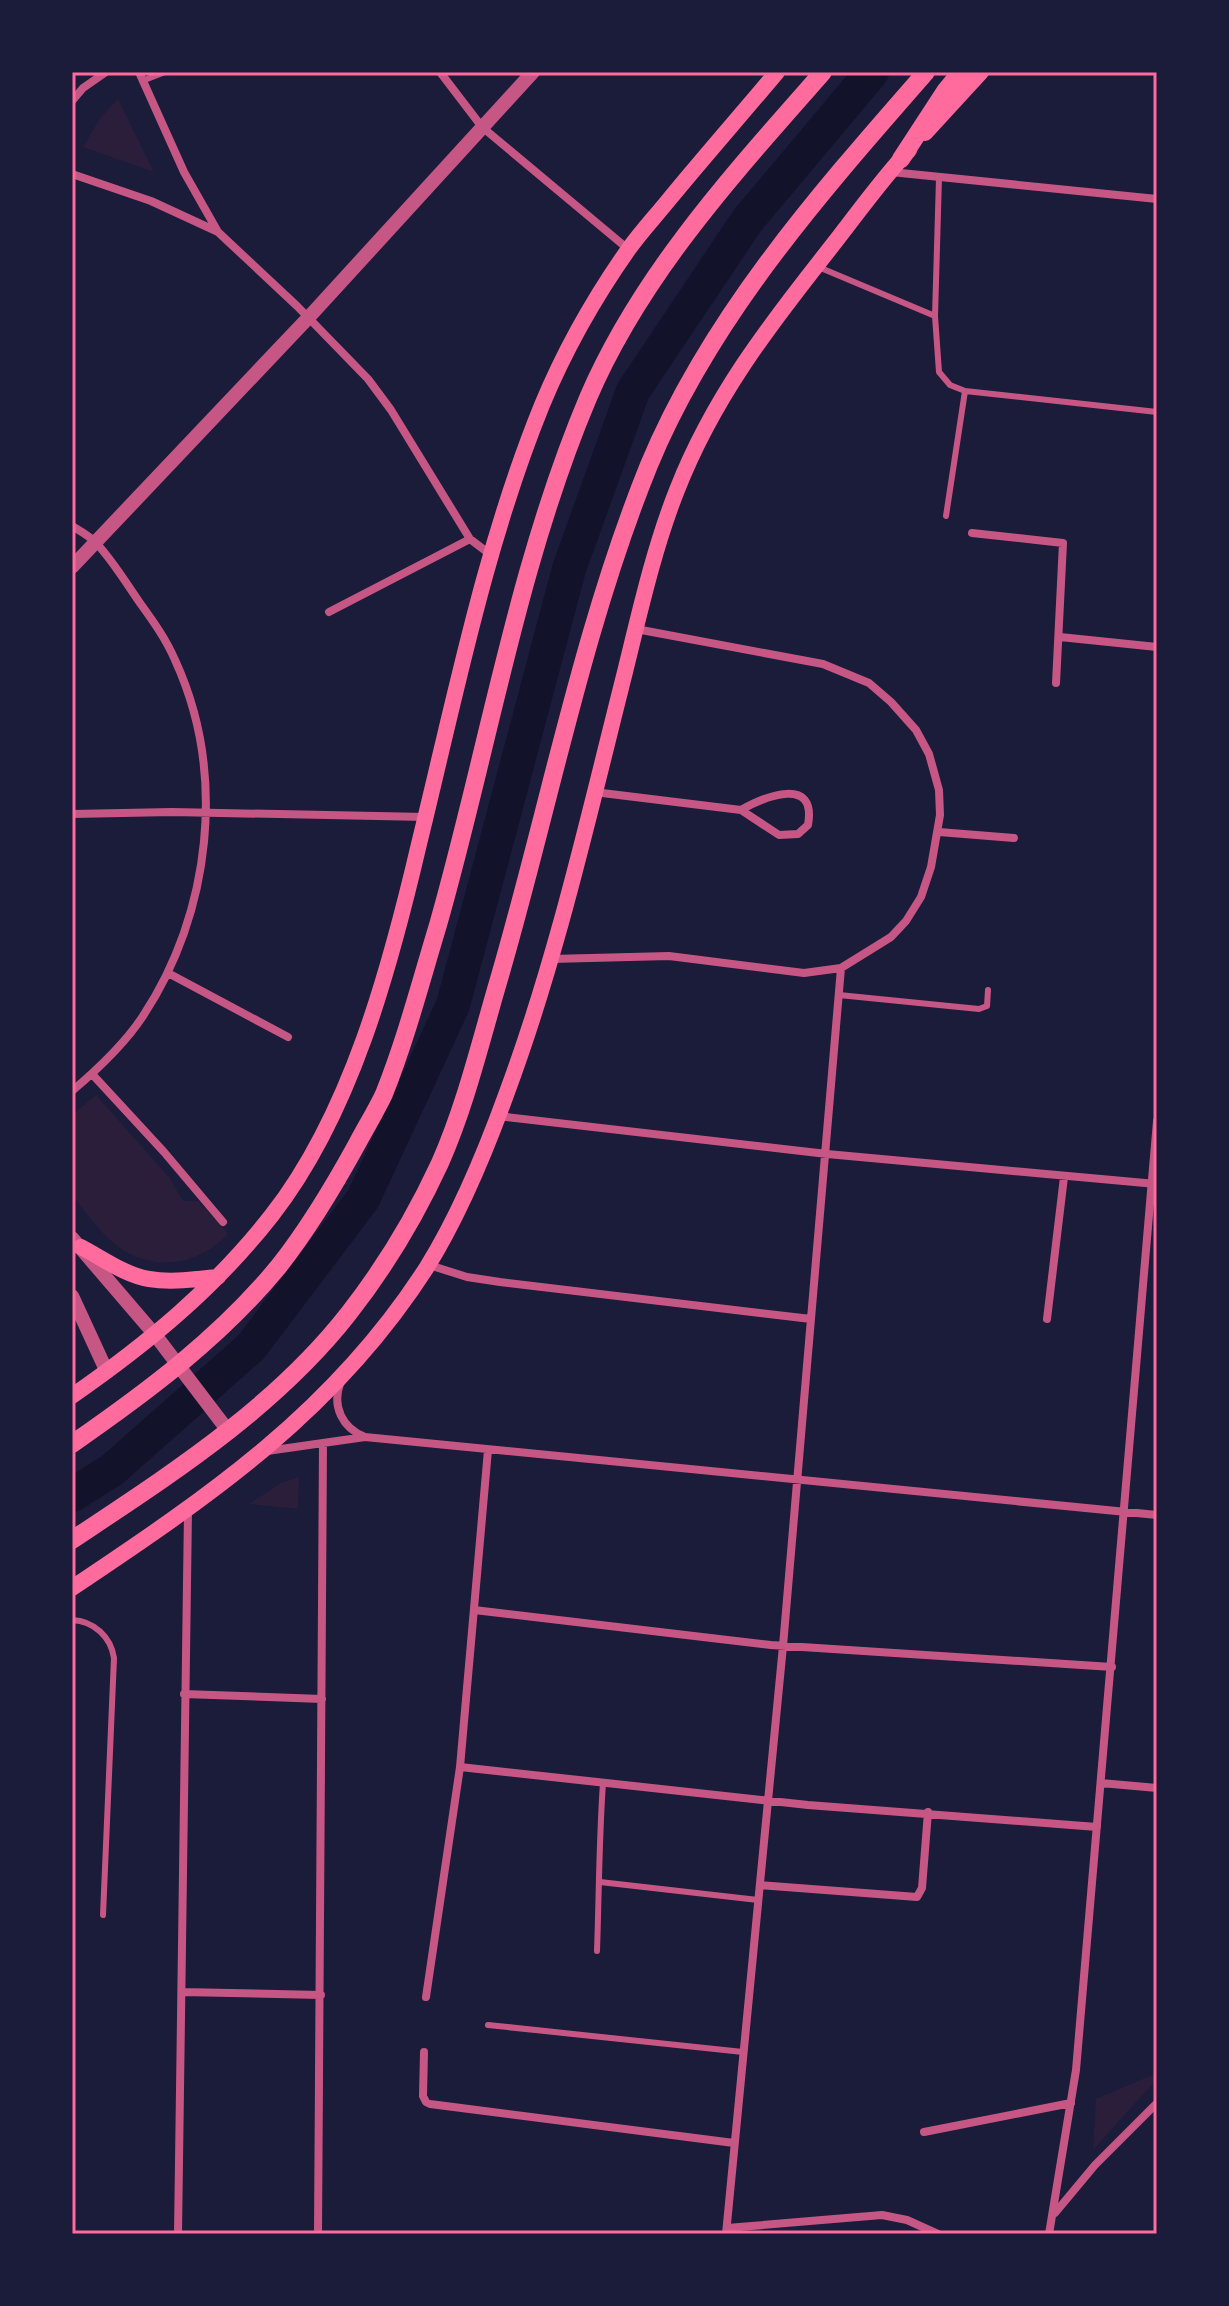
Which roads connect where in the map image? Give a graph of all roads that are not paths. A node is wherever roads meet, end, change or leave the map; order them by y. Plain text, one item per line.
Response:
1 (106, 72) edge
2 (165, 72) edge
3 (440, 72) edge
4 (533, 72) edge
5 (777, 72) edge
6 (823, 72) edge
7 (926, 72) edge
8 (961, 72) edge
9 (981, 72) edge
10 (140, 77) edge
11 (72, 101) edge
12 (482, 127) junction
13 (895, 166) junction
14 (72, 174) edge
15 (939, 178) junction
16 (1157, 199) edge
17 (218, 232) junction
18 (628, 249) junction
19 (816, 266) junction
20 (935, 316) junction
21 (309, 317) junction
22 (965, 391) junction
23 (1157, 412) edge
24 (946, 516) dead end
25 (72, 526) edge
26 (972, 533) dead end
27 (470, 539) junction
28 (95, 542) junction
29 (491, 556) junction
30 (72, 567) edge
31 (329, 612) dead end
32 (636, 629) junction
33 (1060, 637) junction
34 (1157, 647) edge
35 (1056, 683) dead end
36 (594, 792) junction
37 (741, 810) junction
38 (72, 814) edge
39 (206, 814) junction
40 (426, 817) junction
41 (939, 832) junction
42 (1014, 838) dead end
43 (550, 959) junction
44 (841, 968) junction
45 (168, 973) junction
46 (988, 990) dead end
47 (839, 995) junction
48 (288, 1037) dead end
49 (92, 1074) junction
50 (72, 1091) edge
51 (498, 1116) junction
52 (1157, 1121) edge
53 (827, 1154) junction
54 (1064, 1177) junction
55 (1155, 1184) edge
56 (223, 1222) dead end
57 (76, 1243) edge
58 (428, 1265) junction
59 (218, 1277) junction
60 (72, 1296) edge
61 (811, 1319) junction
62 (1047, 1319) dead end
63 (156, 1336) junction
64 (182, 1370) junction
65 (107, 1372) junction
66 (343, 1376) junction
67 (72, 1396) edge
68 (225, 1428) junction
69 (365, 1437) junction
70 (72, 1444) edge
71 (323, 1444) junction
72 (488, 1450) junction
73 (265, 1451) junction
74 (798, 1479) junction
75 (188, 1510) junction
76 (1125, 1512) junction
77 (1157, 1515) edge
78 (72, 1540) edge
79 (72, 1588) edge
80 (474, 1610) junction
81 (72, 1620) edge
82 (783, 1646) junction
83 (1112, 1667) junction
84 (184, 1694) junction
85 (322, 1699) junction
86 (460, 1767) junction
87 (603, 1783) junction
88 (1101, 1783) junction
89 (1157, 1788) edge
90 (766, 1801) junction
91 (928, 1812) junction
92 (1097, 1827) junction
93 (600, 1882) junction
94 (760, 1885) junction
95 (758, 1900) junction
96 (103, 1915) dead end
97 (597, 1951) dead end
98 (182, 1992) junction
99 (321, 1995) junction
100 (426, 1997) dead end
101 (488, 2025) dead end
102 (424, 2052) dead end
103 (743, 2052) junction
104 (1071, 2103) junction
105 (1157, 2103) edge
106 (924, 2132) dead end
107 (734, 2143) junction
108 (1052, 2217) junction
109 (726, 2231) edge
110 (178, 2234) edge
111 (318, 2234) edge
112 (938, 2234) edge
113 (1049, 2234) edge

1 - 11 street
2 - 10 lane
3 - 12 street
4 - 12 street
5 - 18 main road
6 - 64 highway
7 - 68 highway
8 - 13 highway
9 - 13 main road
10 - 17 street
12 - 18 street
12 - 21 street
13 - 15 street
13 - 19 main road
14 - 17 street
15 - 16 street
15 - 20 lane
17 - 21 street
18 - 29 main road
19 - 20 lane
19 - 32 main road
20 - 22 lane
21 - 27 street
21 - 28 street
22 - 23 lane
22 - 24 lane
25 - 28 street
26 - 33 street
27 - 29 street
27 - 31 street
28 - 30 street
28 - 39 street
29 - 40 main road
32 - 36 main road
32 - 41 street
33 - 34 street
33 - 35 street
36 - 37 street
36 - 43 main road
37 - 37 street
38 - 39 street
39 - 40 street
39 - 45 street
40 - 59 main road
41 - 42 street
41 - 44 street
43 - 44 street
43 - 51 main road
44 - 47 street
45 - 48 street
45 - 49 street
46 - 47 lane
47 - 53 street
49 - 50 street
49 - 56 street
51 - 53 street
51 - 58 main road
52 - 55 street
53 - 54 street
53 - 61 street
54 - 55 street
54 - 62 street
55 - 76 street
57 - 59 main road
57 - 63 street
58 - 61 street
58 - 66 main road
59 - 63 main road
60 - 65 street
61 - 74 street
63 - 64 street
63 - 65 main road
64 - 68 street
64 - 70 highway
65 - 67 main road
66 - 69 street
66 - 73 main road
68 - 78 highway
69 - 71 street
69 - 72 street
71 - 73 street
71 - 85 street
72 - 74 street
72 - 80 street
73 - 75 main road
74 - 76 street
74 - 82 street
75 - 79 main road
75 - 84 street
76 - 77 street
76 - 83 street
80 - 82 street
80 - 86 street
81 - 96 lane
82 - 83 street
82 - 90 street
83 - 88 street
84 - 85 street
84 - 98 street
85 - 99 street
86 - 87 street
86 - 100 street
87 - 90 street
87 - 93 lane
88 - 89 street
88 - 92 street
90 - 91 street
90 - 94 street
91 - 92 street
91 - 94 street
92 - 104 street
93 - 95 lane
93 - 97 lane
94 - 95 street
95 - 103 street
98 - 99 street
98 - 110 street
99 - 111 street
101 - 103 lane
102 - 107 street
103 - 107 street
104 - 106 street
104 - 108 street
105 - 108 street
107 - 109 street
108 - 113 street
109 - 112 street

